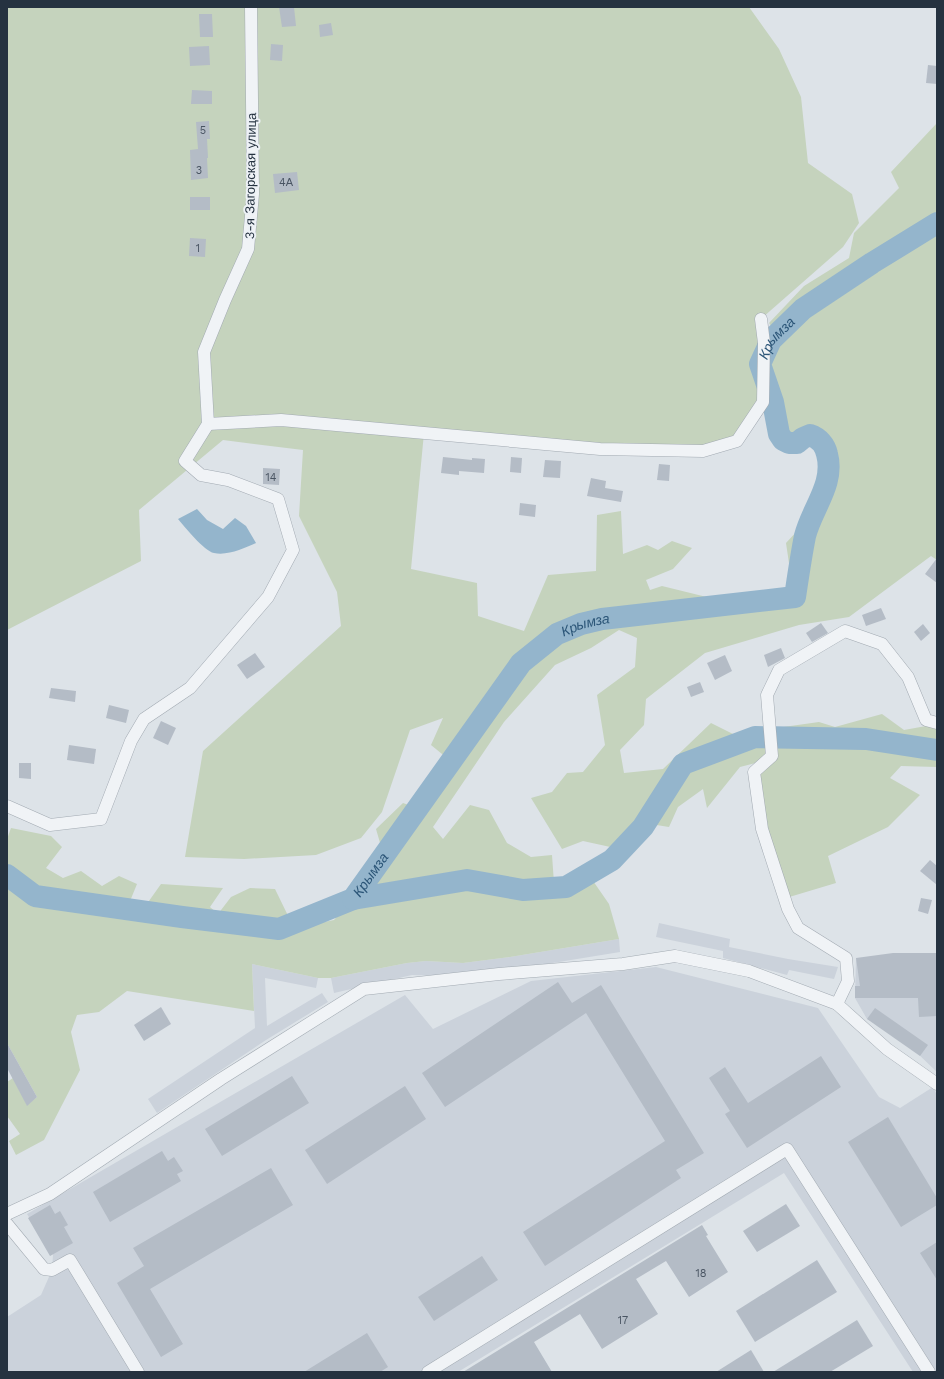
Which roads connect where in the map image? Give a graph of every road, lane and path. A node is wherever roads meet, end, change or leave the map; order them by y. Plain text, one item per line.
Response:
1 (251, 7) edge
2 (761, 319) dead end
3 (208, 424) junction
4 (937, 723) edge
5 (7, 806) edge
6 (837, 1004) junction
7 (937, 1084) edge
8 (7, 1214) edge
9 (7, 1224) edge
10 (138, 1372) edge
11 (428, 1372) edge
12 (929, 1372) edge

1 - 3 street, 3-я Загорская улица
2 - 3 street
3 - 5 street
4 - 6 street
6 - 7 street
6 - 8 street
9 - 10 street
11 - 12 street

